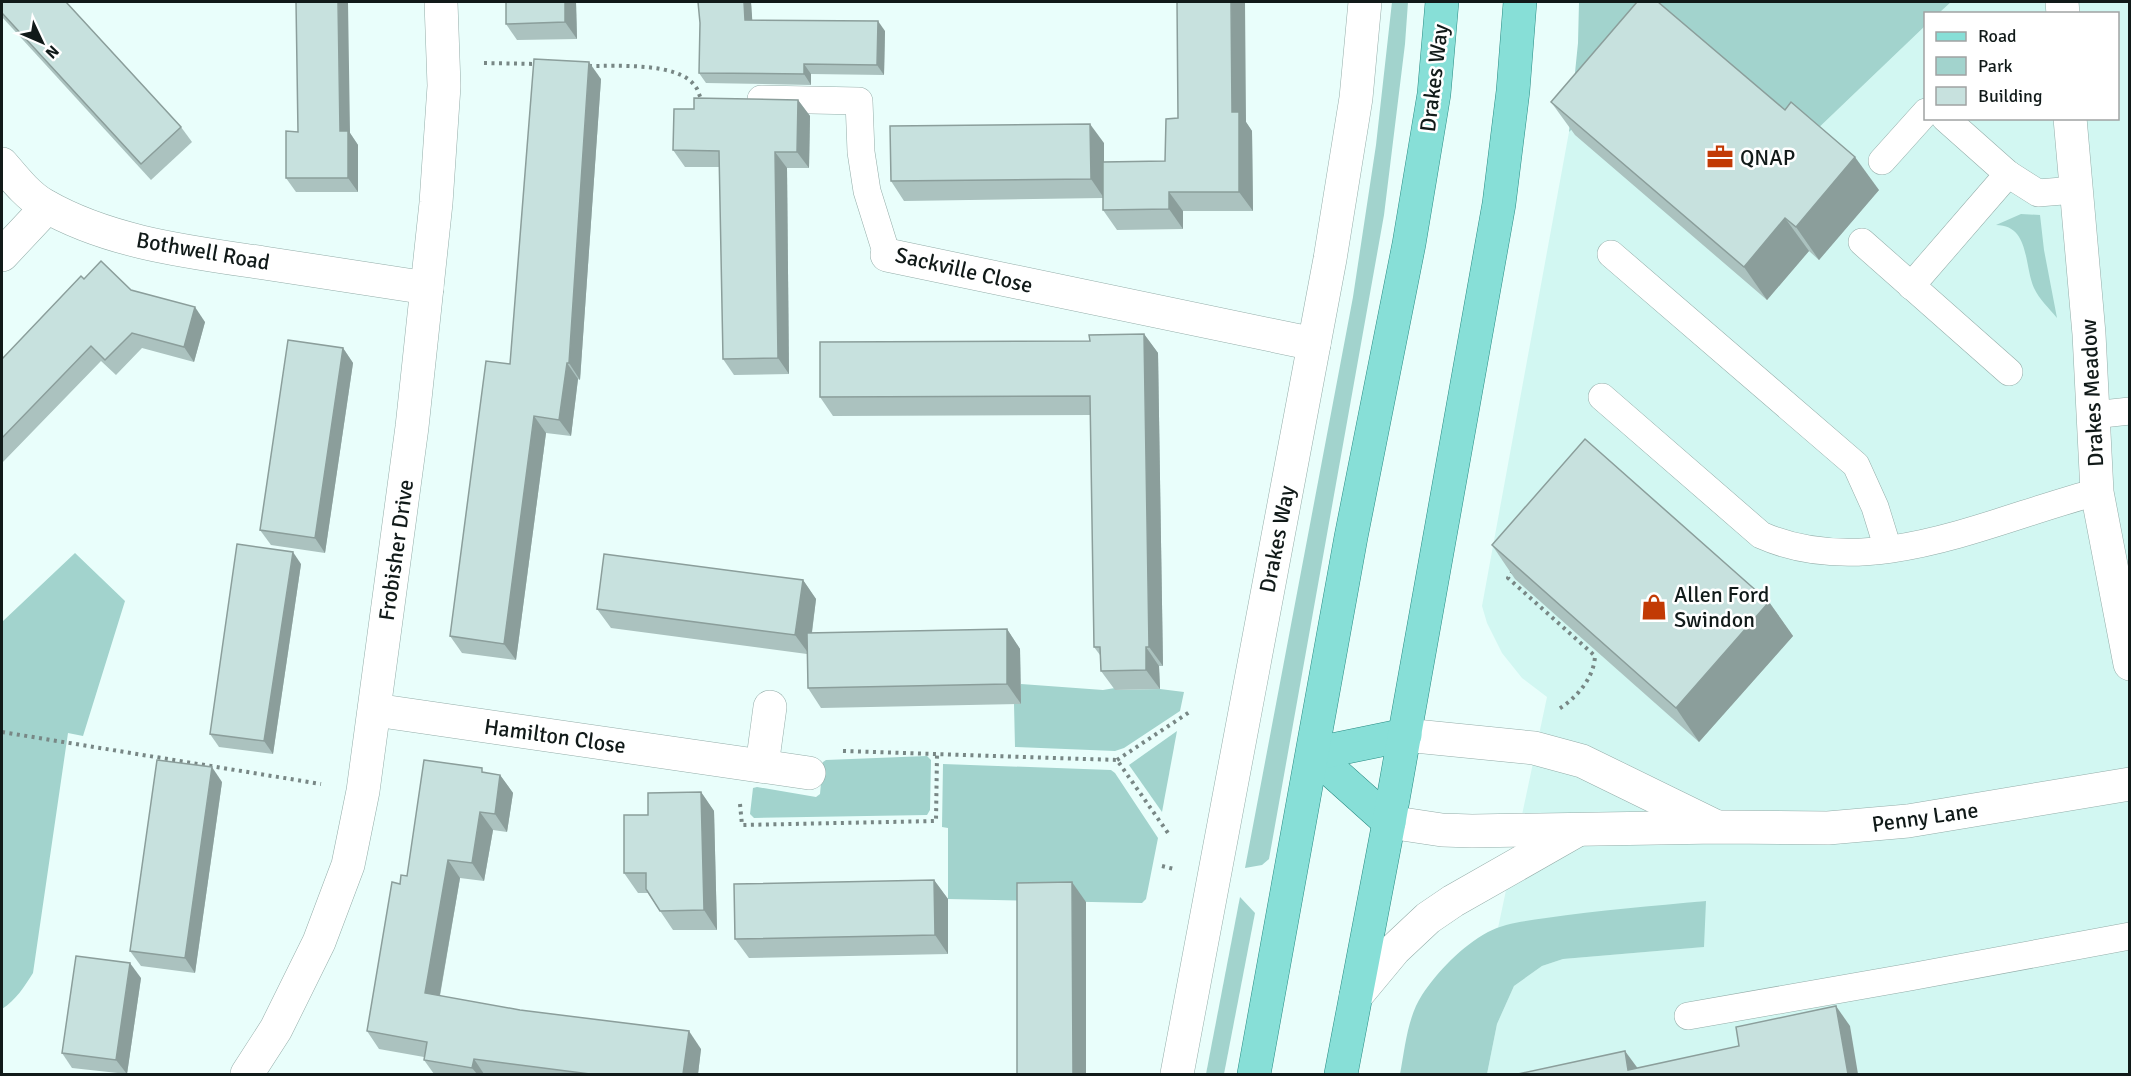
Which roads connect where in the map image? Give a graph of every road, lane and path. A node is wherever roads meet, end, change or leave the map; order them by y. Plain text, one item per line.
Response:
1 (441, 2) edge
2 (1365, 2) edge
3 (1442, 2) edge
4 (1520, 2) edge
5 (444, 62) junction
6 (548, 65) edge
7 (583, 66) edge
8 (701, 99) joint
9 (1924, 114) edge
10 (1947, 120) edge
11 (2070, 120) edge
12 (1882, 161) dead end
13 (2, 164) edge
14 (2008, 174) junction
15 (2075, 190) junction
16 (47, 207) junction
17 (1862, 242) dead end
18 (1611, 254) dead end
19 (2, 255) edge
20 (887, 255) joint
21 (1911, 286) junction
22 (427, 288) junction
23 (1314, 344) junction
24 (2009, 372) dead end
25 (1602, 397) dead end
26 (2130, 411) edge
27 (2093, 415) junction
28 (2097, 492) junction
29 (1888, 549) junction
30 (1515, 570) edge
31 (2130, 664) edge
32 (770, 707) dead end
33 (375, 710) junction
34 (1191, 711) dead end
35 (1549, 711) dead end
36 (2, 732) edge
37 (1405, 735) junction
38 (937, 754) junction
39 (1313, 754) junction
40 (1117, 760) junction
41 (749, 764) junction
42 (809, 773) joint
43 (2130, 784) edge
44 (363, 791) junction
45 (1389, 822) junction
46 (1718, 827) junction
47 (1578, 831) junction
48 (1168, 833) dead end
49 (2130, 936) edge
50 (1356, 996) junction
51 (1688, 1016) dead end
52 (260, 1070) edge
53 (1177, 1074) edge
54 (1254, 1074) edge
55 (1341, 1074) edge

1 - 5 street, Frobisher Drive
2 - 23 street, Drakes Way
3 - 39 main road, Drakes Way
4 - 37 main road
5 - 6 path
5 - 22 street, Frobisher Drive
7 - 8 path
8 - 20 lane, Sackville Close
9 - 12 lane
10 - 14 lane
11 - 15 street, Drakes Meadow
13 - 16 street, Bothwell Road
14 - 15 lane
14 - 21 lane
15 - 27 street, Drakes Meadow
16 - 19 street
16 - 22 street, Bothwell Road
17 - 21 lane
18 - 29 lane
20 - 23 street, Sackville Close
21 - 24 lane
22 - 33 street, Frobisher Drive
23 - 53 street, Drakes Way
25 - 29 lane
26 - 27 lane
27 - 28 street, Drakes Meadow
28 - 29 lane
28 - 31 street, Drakes Meadow
30 - 35 path
32 - 41 street
33 - 41 street, Hamilton Close
33 - 44 street, Frobisher Drive
34 - 40 path
36 - 44 path
37 - 39 main road
37 - 45 main road
37 - 46 street, Penny Lane
38 - 40 path
38 - 41 path
38 - 42 path
39 - 45 main road
39 - 54 main road, Drakes Way
40 - 48 path
41 - 42 street, Hamilton Close
43 - 46 street, Penny Lane
44 - 52 street, Frobisher Drive
45 - 47 street, Penny Lane
45 - 50 main road
46 - 47 street, Penny Lane
47 - 50 street, Penny Lane
49 - 51 lane
50 - 55 main road

